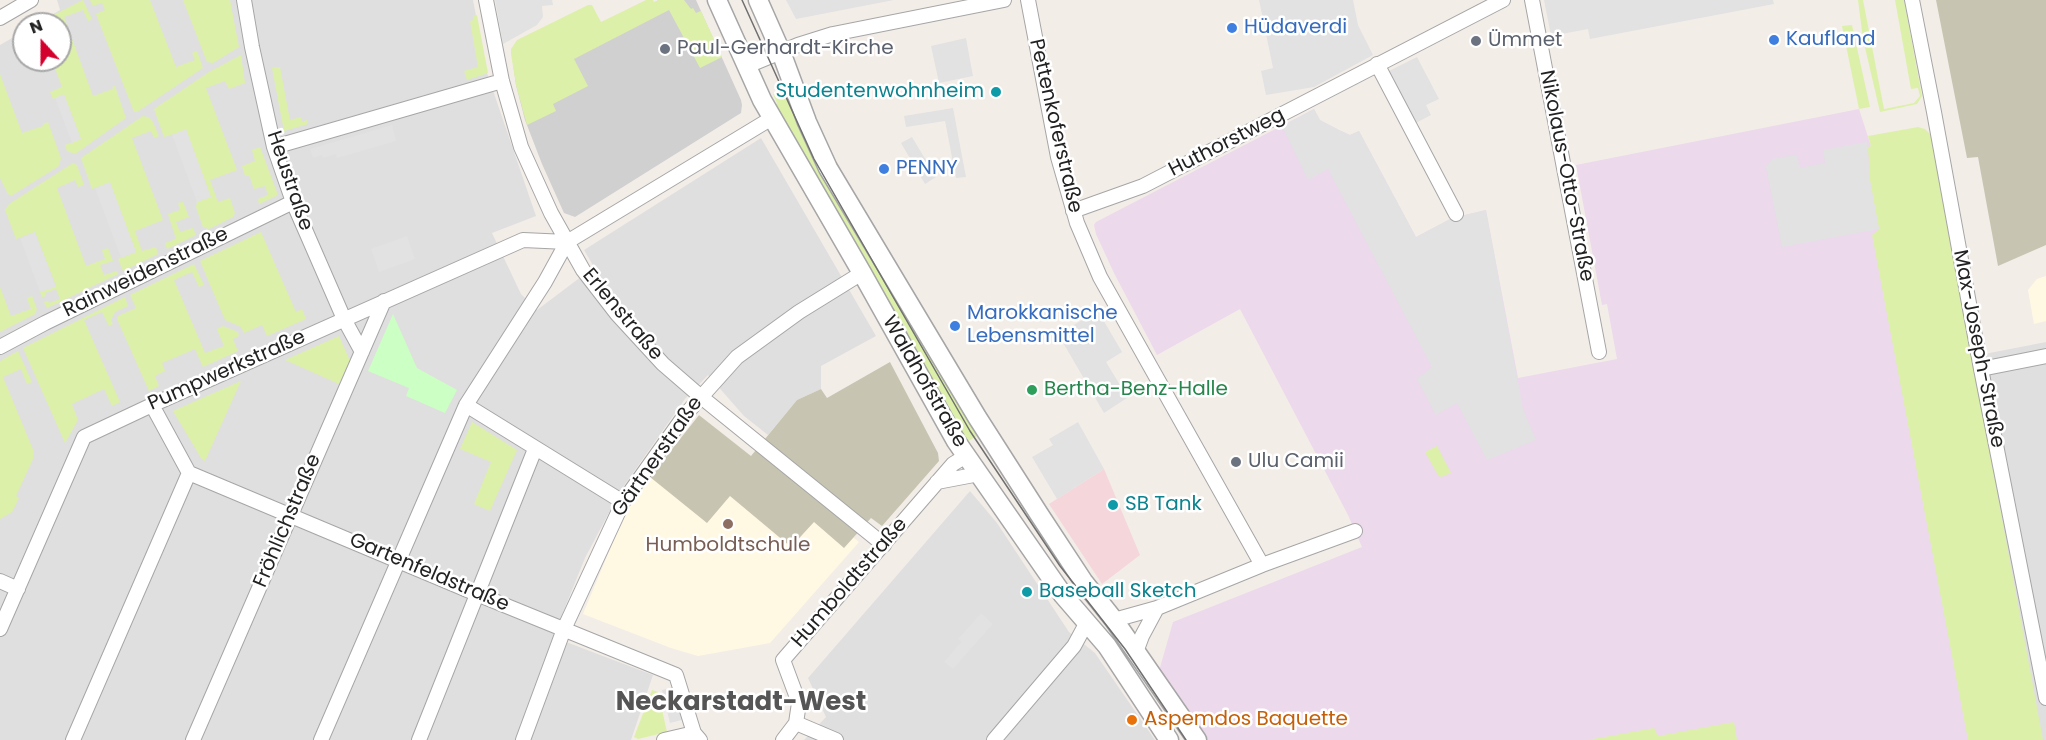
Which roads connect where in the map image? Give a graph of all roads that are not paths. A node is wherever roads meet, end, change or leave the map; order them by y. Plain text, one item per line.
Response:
1 (31, 0) edge
2 (244, 0) edge
3 (486, 0) edge
4 (717, 0) edge
5 (758, 0) edge
6 (1004, 0) edge
7 (1028, 0) edge
8 (1503, 0) edge
9 (1532, 0) edge
10 (1912, 0) edge
11 (0, 18) edge
12 (781, 52) junction
13 (1377, 64) junction
14 (747, 66) junction
15 (502, 81) junction
16 (772, 118) junction
17 (274, 147) junction
18 (293, 202) junction
19 (1073, 212) junction
20 (1456, 214) dead end
21 (567, 242) junction
22 (862, 273) junction
23 (384, 301) junction
24 (344, 319) junction
25 (0, 347) edge
26 (362, 352) junction
27 (1599, 352) dead end
28 (2046, 356) edge
29 (1981, 369) junction
30 (700, 396) junction
31 (152, 405) junction
32 (466, 405) junction
33 (535, 448) junction
34 (966, 456) junction
35 (1008, 465) junction
36 (189, 472) junction
37 (979, 474) junction
38 (937, 482) junction
39 (623, 502) junction
40 (291, 516) junction
41 (1355, 531) dead end
42 (884, 545) junction
43 (399, 560) junction
44 (1262, 565) junction
45 (0, 581) edge
46 (18, 589) junction
47 (477, 594) junction
48 (1157, 608) junction
49 (1114, 620) junction
50 (0, 629) edge
51 (564, 629) junction
52 (1084, 629) junction
53 (1136, 652) junction
54 (2046, 698) edge
55 (796, 723) junction
56 (697, 736) edge
57 (73, 740) edge
58 (193, 740) edge
59 (321, 740) edge
60 (419, 740) edge
61 (523, 740) edge
62 (664, 740) edge
63 (783, 740) edge
64 (836, 740) edge
65 (994, 740) edge
66 (1169, 740) edge
67 (1197, 740) edge

1 - 11 street
2 - 17 street, Heustraße
3 - 15 street, Erlenstraße
4 - 14 street, Waldhofstraße
5 - 12 street, Waldhofstraße
6 - 12 street
7 - 19 street, Pettenkoferstraße
8 - 13 street, Huthorstweg
9 - 27 street, Nikolaus-Otto-Straße
10 - 29 street, Max-Joseph-Straße
12 - 14 street
12 - 35 street, Waldhofstraße
13 - 19 street, Huthorstweg
13 - 20 street
14 - 16 street, Waldhofstraße
15 - 17 street
15 - 21 street, Erlenstraße
16 - 21 street
16 - 22 street, Waldhofstraße
17 - 18 street, Heustraße
18 - 24 street, Heustraße
18 - 25 street, Rainweidenstraße
19 - 44 street, Pettenkoferstraße
21 - 23 street, Pumpwerkstraße
21 - 30 street, Erlenstraße
21 - 32 street
22 - 30 street, Gärtnerstraße
22 - 34 street, Waldhofstraße
23 - 24 street, Pumpwerkstraße
23 - 26 street, Fröhlichstraße
24 - 26 street, Heustraße
24 - 31 street, Pumpwerkstraße
26 - 40 street, Fröhlichstraße
28 - 29 street
29 - 54 street, Max-Joseph-Straße
30 - 39 street, Gärtnerstraße
30 - 42 street, Erlenstraße
31 - 36 street
31 - 46 street, Pumpwerkstraße
32 - 33 street
32 - 43 street
33 - 39 street
33 - 47 street
34 - 35 street
34 - 37 street, Waldhofstraße
34 - 38 street, Humboldtstraße
35 - 49 street, Waldhofstraße
36 - 40 street, Gartenfeldstraße
36 - 57 street
37 - 38 street
37 - 52 street, Waldhofstraße
38 - 42 street, Humboldtstraße
39 - 51 street, Gärtnerstraße
40 - 43 street, Gartenfeldstraße
40 - 58 street, Fröhlichstraße
41 - 44 street
42 - 55 street, Humboldtstraße
43 - 47 street, Gartenfeldstraße
43 - 59 street
44 - 48 street
45 - 46 street
46 - 50 street, Pumpwerkstraße
47 - 51 street, Gartenfeldstraße
47 - 60 street
48 - 49 street
48 - 53 street
49 - 53 street, Waldhofstraße
51 - 56 street, Gartenfeldstraße
51 - 61 street, Gärtnerstraße
52 - 65 street
52 - 66 street, Waldhofstraße
53 - 67 street, Waldhofstraße
55 - 63 street
55 - 64 street
56 - 62 street

